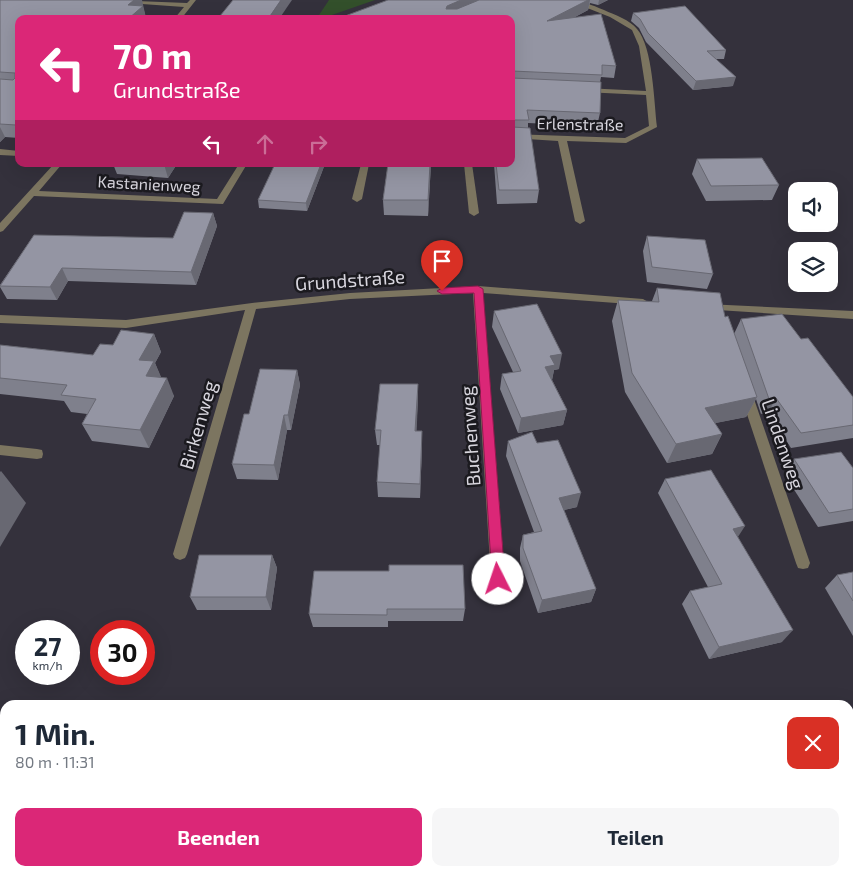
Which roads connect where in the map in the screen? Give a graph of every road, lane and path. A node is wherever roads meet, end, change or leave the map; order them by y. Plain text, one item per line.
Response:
1 (114, 0) edge
2 (570, 0) edge
3 (190, 2) edge
4 (179, 15) edge
5 (570, 90) edge
6 (649, 93) junction
7 (515, 136) edge
8 (562, 138) junction
9 (0, 152) edge
10 (15, 154) edge
11 (55, 167) edge
12 (241, 167) edge
13 (364, 167) edge
14 (468, 167) edge
15 (31, 193) junction
16 (358, 199) dead end
17 (474, 213) dead end
18 (580, 221) dead end
19 (0, 229) edge
20 (478, 289) junction
21 (658, 303) edge
22 (252, 306) junction
23 (698, 306) edge
24 (853, 315) edge
25 (0, 319) edge
26 (743, 383) edge
27 (0, 450) edge
28 (37, 454) dead end
29 (180, 554) dead end
30 (803, 563) dead end
31 (498, 579) dead end

1 - 3 street
2 - 6 street, Erlenstraße
3 - 4 street
5 - 6 street
6 - 8 street, Erlenstraße
7 - 8 street, Erlenstraße
8 - 18 street
9 - 10 street
11 - 15 street
12 - 15 street, Kastanienweg
13 - 16 street
14 - 17 street
15 - 19 street
20 - 21 street, Grundstraße
20 - 22 street, Grundstraße
20 - 31 street, Buchenweg
22 - 25 street, Grundstraße
22 - 29 street, Birkenweg
23 - 24 street
26 - 30 street, Lindenweg
27 - 28 street

